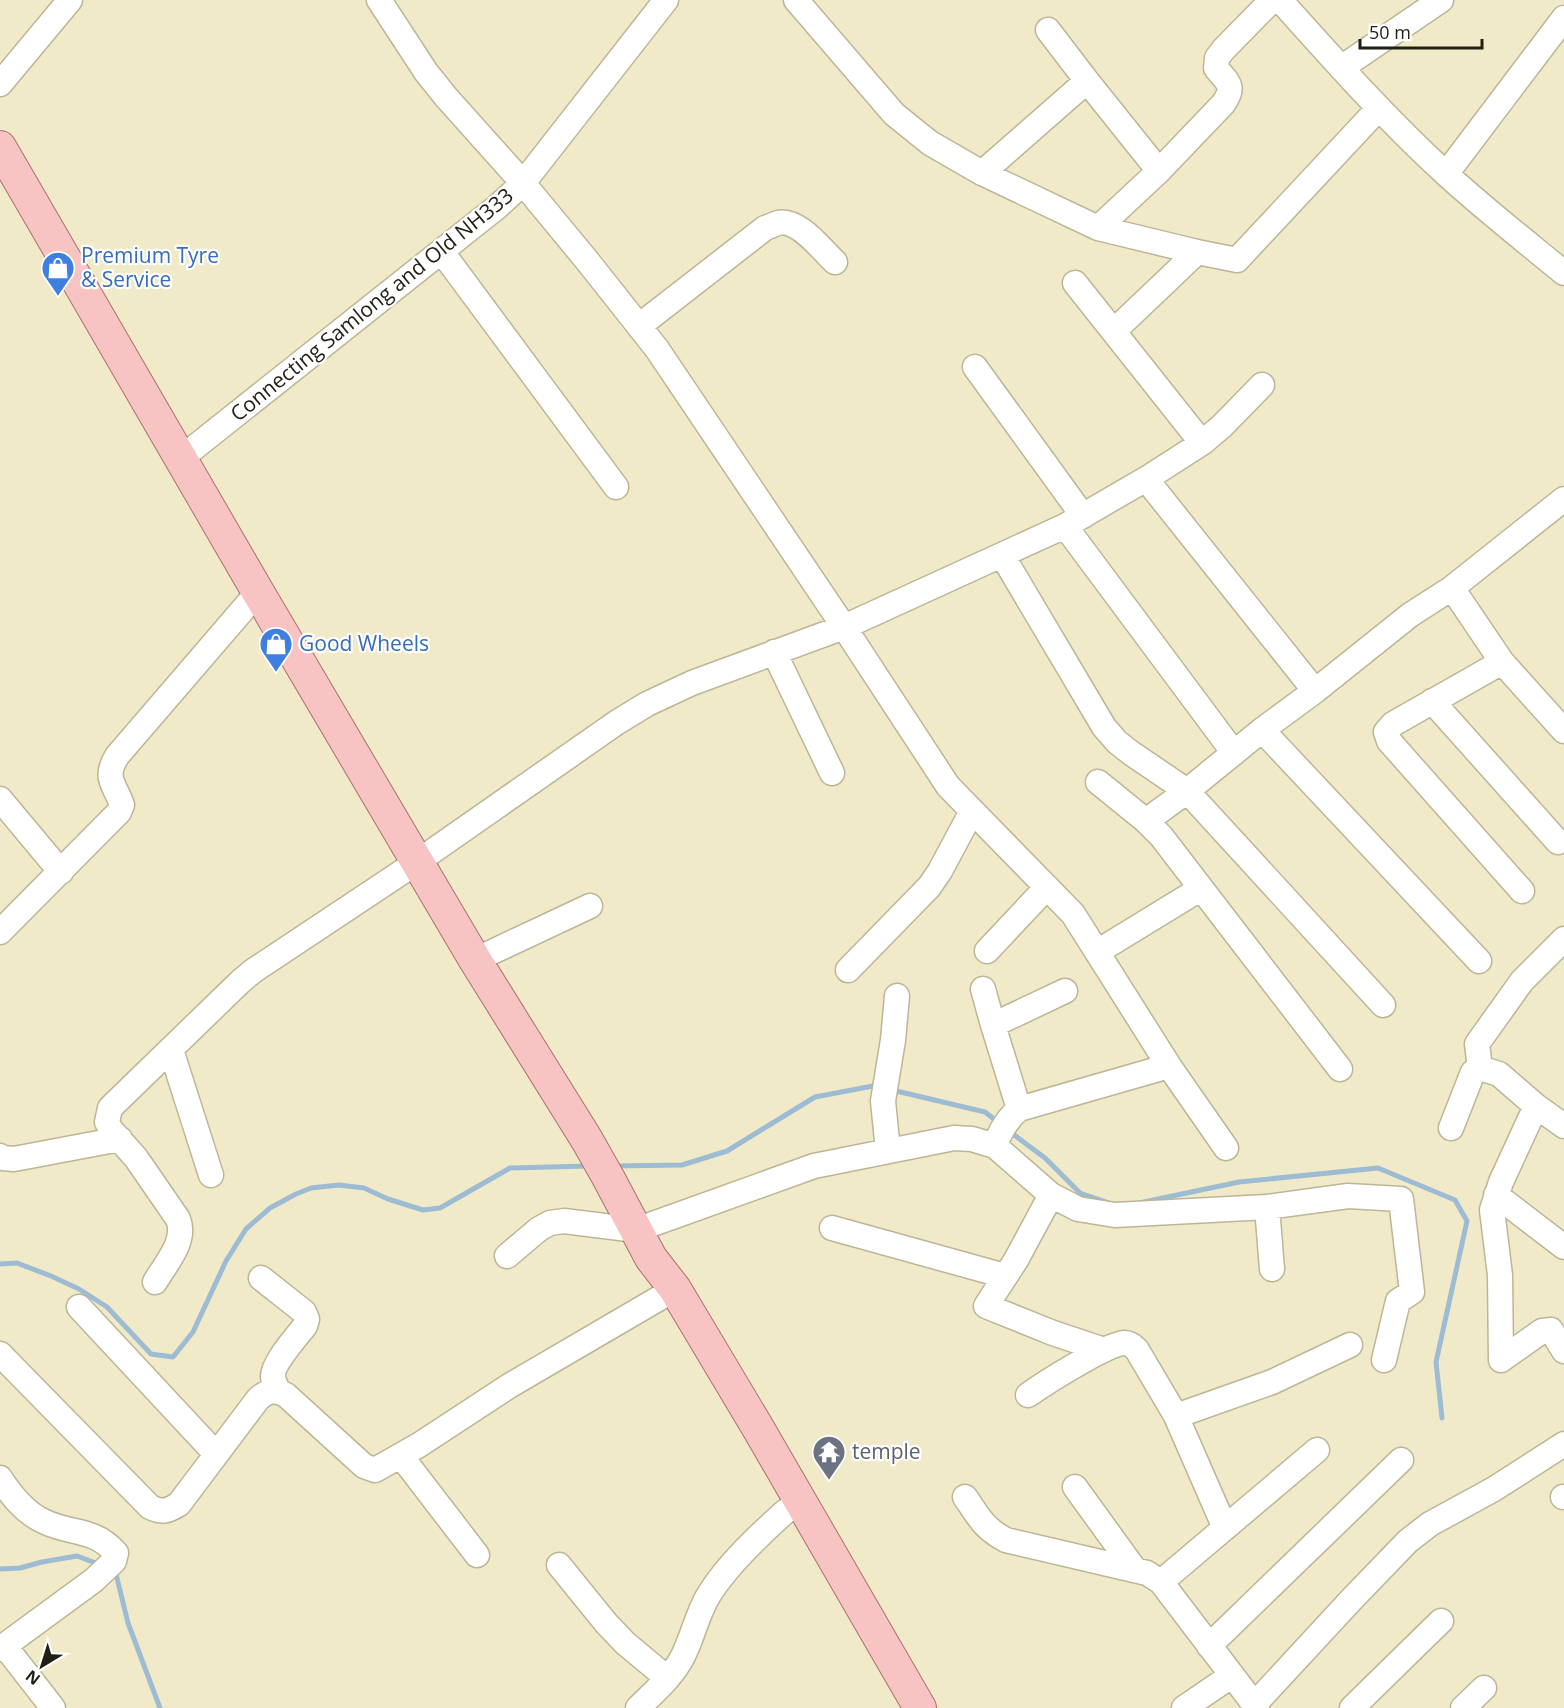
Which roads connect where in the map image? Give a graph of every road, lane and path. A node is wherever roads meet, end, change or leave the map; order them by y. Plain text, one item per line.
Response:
1 (70, 0) edge
2 (379, 0) edge
3 (666, 0) edge
4 (796, 0) edge
5 (1272, 0) edge
6 (1280, 0) edge
7 (1441, 0) edge
8 (1564, 18) edge
9 (1048, 30) dead end
10 (1341, 68) junction
11 (1087, 81) junction
12 (0, 84) edge
13 (1379, 108) junction
14 (0, 147) edge
15 (1159, 171) junction
16 (982, 173) junction
17 (1446, 174) junction
18 (523, 183) junction
19 (1098, 228) junction
20 (442, 252) junction
21 (1197, 252) junction
22 (835, 262) dead end
23 (1564, 273) edge
24 (1075, 283) dead end
25 (639, 326) junction
26 (1114, 331) junction
27 (975, 367) dead end
28 (1262, 385) dead end
29 (1202, 443) junction
30 (180, 459) junction
31 (1146, 480) junction
32 (616, 487) dead end
33 (1564, 499) edge
34 (1074, 521) junction
35 (1002, 555) junction
36 (1452, 588) junction
37 (258, 592) junction
38 (844, 627) junction
39 (774, 652) junction
40 (1502, 662) junction
41 (1315, 691) junction
42 (1432, 701) junction
43 (1262, 730) junction
44 (1564, 731) edge
45 (1234, 753) junction
46 (832, 773) dead end
47 (1098, 782) dead end
48 (1187, 791) junction
49 (0, 799) edge
50 (972, 811) junction
51 (1146, 821) junction
52 (1558, 842) dead end
53 (417, 862) junction
54 (61, 872) junction
55 (1047, 887) junction
56 (1200, 889) junction
57 (1522, 891) dead end
58 (590, 906) dead end
59 (0, 932) edge
60 (1564, 939) edge
61 (987, 951) dead end
62 (1097, 952) junction
63 (475, 960) junction
64 (1479, 961) dead end
65 (848, 970) dead end
66 (983, 989) dead end
67 (1065, 991) dead end
68 (897, 996) dead end
69 (1383, 1005) dead end
70 (993, 1025) junction
71 (171, 1050) junction
72 (1169, 1066) junction
73 (1480, 1068) junction
74 (1340, 1069) dead end
75 (1536, 1106) junction
76 (1562, 1120) edge
77 (1006, 1125) junction
78 (1451, 1128) dead end
79 (120, 1139) junction
80 (1226, 1148) dead end
81 (888, 1151) junction
82 (5, 1160) edge
83 (211, 1175) dead end
84 (1051, 1195) junction
85 (1496, 1195) junction
86 (1267, 1207) junction
87 (832, 1228) dead end
88 (636, 1230) junction
89 (1564, 1247) edge
90 (507, 1256) dead end
91 (1272, 1269) dead end
92 (1005, 1276) junction
93 (261, 1278) dead end
94 (155, 1282) dead end
95 (668, 1292) junction
96 (79, 1307) dead end
97 (1350, 1345) dead end
98 (1104, 1350) junction
99 (1564, 1352) edge
100 (0, 1354) edge
101 (1384, 1360) dead end
102 (278, 1391) junction
103 (1028, 1395) dead end
104 (1176, 1416) junction
105 (1564, 1444) edge
106 (1317, 1450) dead end
107 (216, 1455) junction
108 (401, 1456) junction
109 (1401, 1460) dead end
110 (0, 1478) edge
111 (1075, 1487) dead end
112 (965, 1497) dead end
113 (786, 1511) junction
114 (1225, 1528) junction
115 (477, 1556) dead end
116 (559, 1565) dead end
117 (1135, 1570) junction
118 (1161, 1582) junction
119 (1441, 1621) dead end
120 (1209, 1646) junction
121 (2, 1647) edge
122 (1232, 1676) junction
123 (667, 1678) junction
124 (1484, 1688) dead end
125 (1256, 1707) edge
126 (53, 1708) edge
127 (638, 1708) edge
128 (899, 1708) edge
129 (920, 1708) edge
130 (1184, 1708) edge
131 (1352, 1708) edge
132 (1463, 1708) edge

1 - 12 street
2 - 18 street
3 - 18 street, Connecting Samlong and Old NH333
4 - 16 street
5 - 15 street
6 - 10 street
7 - 10 street
8 - 17 street
9 - 11 street
10 - 13 street
11 - 15 street
11 - 16 street
13 - 17 street
13 - 21 street
14 - 30 main road
15 - 19 street
16 - 19 street
17 - 23 street
18 - 20 street, Connecting Samlong and Old NH333
18 - 25 street
19 - 21 street
20 - 30 street, Connecting Samlong and Old NH333
20 - 32 street
21 - 26 street
22 - 25 street
24 - 26 street
25 - 38 street
26 - 29 street
27 - 34 street
28 - 29 street
29 - 31 street
30 - 37 main road
31 - 34 street
31 - 41 street
33 - 36 street
34 - 35 street
34 - 45 street
35 - 38 street
35 - 48 street
36 - 40 street
36 - 41 street
37 - 53 main road
37 - 54 street
38 - 39 street
38 - 50 street
39 - 46 street
39 - 53 street
40 - 42 street
40 - 44 street
41 - 43 street
42 - 52 street
42 - 57 street
43 - 45 street
43 - 64 street
45 - 48 street
47 - 51 street
48 - 51 street
48 - 69 street
49 - 54 street
50 - 55 street
50 - 65 street
51 - 56 street
53 - 63 main road
53 - 71 street
54 - 59 street
55 - 61 street
55 - 62 street
56 - 62 street
56 - 74 street
58 - 63 street
60 - 73 street
62 - 72 street
63 - 88 main road
66 - 70 street
67 - 70 street
68 - 81 street
70 - 77 street
71 - 79 street
71 - 83 street
72 - 77 street
72 - 80 street
73 - 75 street
73 - 78 street
75 - 76 street
75 - 85 street
77 - 81 street
77 - 84 street
79 - 82 street
79 - 94 street
81 - 88 street
84 - 86 street
84 - 92 street
85 - 89 street
85 - 99 street
86 - 91 street
86 - 101 street
87 - 92 street
88 - 90 street
88 - 95 main road
92 - 98 street
93 - 102 street
95 - 108 street
95 - 113 main road
95 - 129 main road
96 - 107 street
97 - 104 street
98 - 103 street
98 - 104 street
100 - 107 street
102 - 107 street
102 - 108 street
104 - 114 street
105 - 125 street
106 - 114 street
108 - 115 street
109 - 120 street
110 - 121 street
111 - 117 street
112 - 117 street
113 - 123 street
113 - 128 main road
114 - 118 street
116 - 123 street
117 - 118 street
118 - 120 street
119 - 131 street
120 - 122 street
121 - 126 street
122 - 125 street
122 - 130 street
123 - 127 street
124 - 132 street

